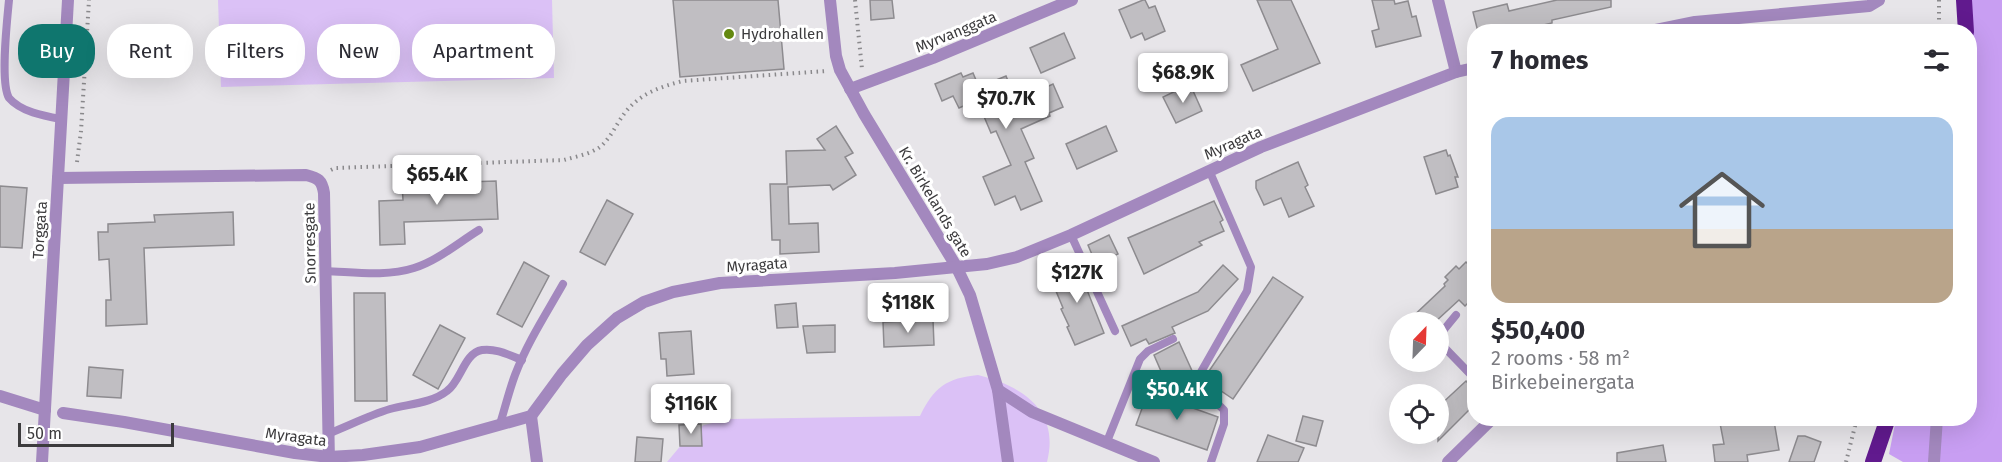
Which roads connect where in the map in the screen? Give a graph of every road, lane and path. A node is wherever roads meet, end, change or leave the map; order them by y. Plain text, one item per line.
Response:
1 (9, 0) edge
2 (68, 0) edge
3 (89, 0) edge
4 (830, 0) edge
5 (855, 0) edge
6 (1072, 0) edge
7 (1438, 0) edge
8 (1879, 0) edge
9 (1939, 0) edge
10 (1964, 0) edge
11 (1685, 24) edge
12 (1939, 24) edge
13 (1965, 24) edge
14 (840, 70) junction
15 (1467, 70) edge
16 (1456, 72) junction
17 (864, 85) junction
18 (850, 89) junction
19 (61, 119) junction
20 (1209, 170) junction
21 (316, 177) junction
22 (58, 178) junction
23 (76, 178) junction
24 (478, 230) dead end
25 (1071, 235) junction
26 (956, 266) junction
27 (325, 271) junction
28 (563, 284) dead end
29 (1456, 315) dead end
30 (1115, 331) dead end
31 (1173, 339) dead end
32 (522, 360) junction
33 (1467, 371) edge
34 (998, 390) junction
35 (0, 396) edge
36 (45, 411) junction
37 (63, 413) dead end
38 (531, 416) junction
39 (500, 424) junction
40 (1485, 426) edge
41 (1855, 426) edge
42 (1885, 426) edge
43 (1936, 426) edge
44 (330, 434) junction
45 (1106, 444) junction
46 (329, 459) edge
47 (42, 462) edge
48 (537, 462) edge
49 (1008, 462) edge
50 (1154, 462) edge
51 (1211, 462) edge
52 (1449, 462) edge
53 (1846, 462) edge
54 (1873, 462) edge
55 (1934, 462) edge

1 - 19 lane
2 - 19 street, Torggata
3 - 23 path
4 - 14 street, Kr. Birkelands gate
5 - 17 path
6 - 17 street, Myrvanggata
7 - 16 street
8 - 11 street
9 - 12 path
10 - 13 highway
14 - 18 street, Kr. Birkelands gate
14 - 21 path
15 - 16 street, Myragata
16 - 20 street, Myragata
17 - 18 street, Myrvanggata
18 - 26 street, Kr. Birkelands gate
19 - 22 street, Torggata
20 - 25 street, Myragata
20 - 51 lane
21 - 23 street
21 - 27 street, Snorresgate
22 - 23 street
22 - 36 street, Torggata
24 - 27 lane
25 - 26 street, Myragata
25 - 30 lane
26 - 34 street, Kr. Birkelands gate
26 - 38 street, Myragata
27 - 44 street, Snorresgate
28 - 32 lane
29 - 33 lane
31 - 45 lane
32 - 39 lane
32 - 44 lane
34 - 45 street
34 - 49 street, Kr. Birkelands gate
35 - 36 street
36 - 47 street, Torggata
37 - 46 street, Myragata
38 - 39 street, Myragata
38 - 48 street
39 - 46 street, Myragata
40 - 52 street
41 - 53 path
42 - 54 highway
43 - 55 street
44 - 46 street, Snorresgate
45 - 50 street

